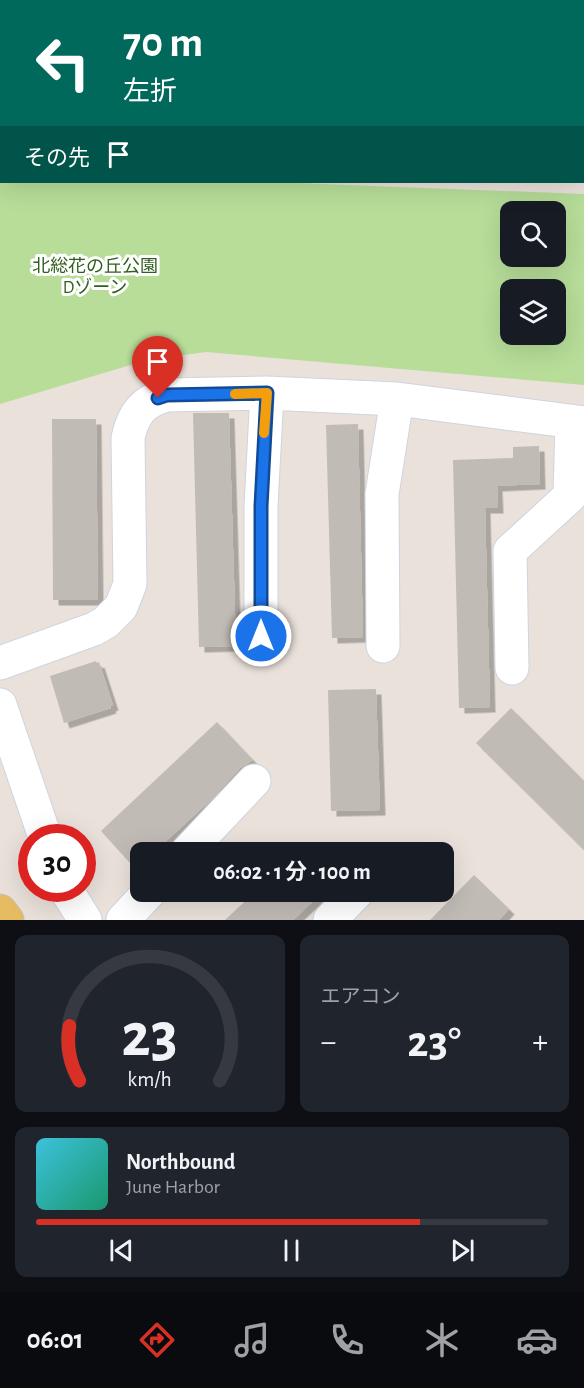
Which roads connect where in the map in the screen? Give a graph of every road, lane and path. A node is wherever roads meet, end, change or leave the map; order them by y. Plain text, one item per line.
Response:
1 (267, 393) junction
2 (397, 399) junction
3 (578, 422) edge
4 (261, 636) dead end
5 (384, 646) dead end
6 (0, 663) edge
7 (512, 668) dead end
8 (0, 705) edge
9 (254, 781) dead end
10 (41, 824) edge
11 (196, 842) edge
12 (74, 902) edge
13 (140, 902) edge
14 (347, 902) edge
15 (0, 911) edge
16 (7, 920) edge
17 (85, 920) edge
18 (123, 920) edge
19 (330, 920) edge

1 - 2 street
1 - 4 street
1 - 6 street
2 - 3 street
2 - 5 street
3 - 7 street
8 - 10 street
9 - 11 street
12 - 17 street
13 - 18 street
14 - 19 street
15 - 16 main road

